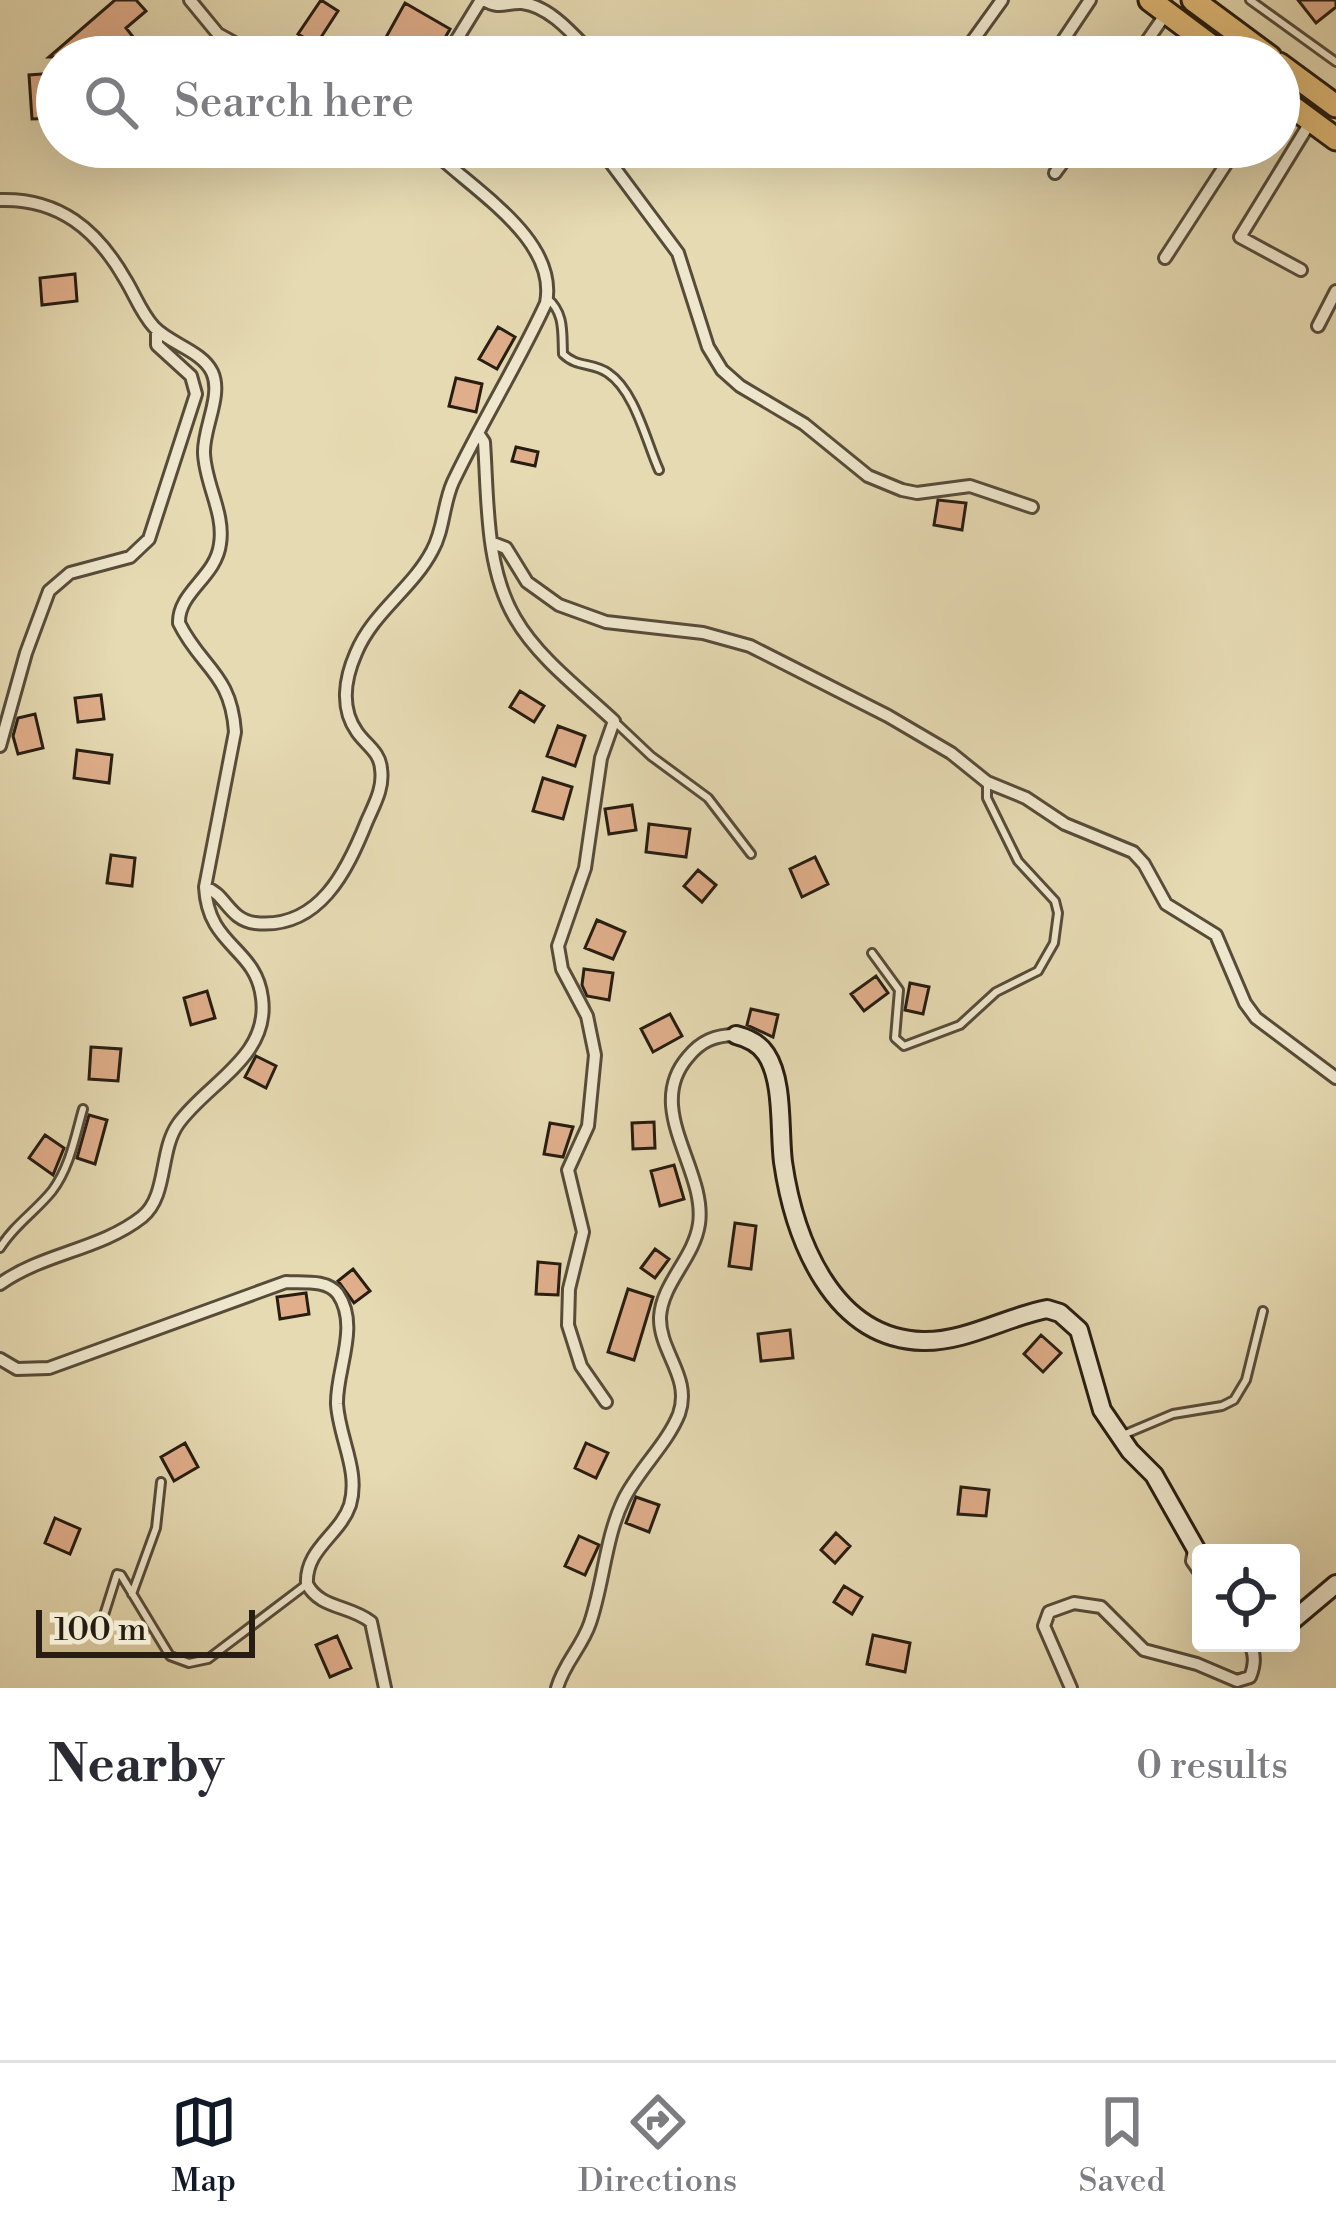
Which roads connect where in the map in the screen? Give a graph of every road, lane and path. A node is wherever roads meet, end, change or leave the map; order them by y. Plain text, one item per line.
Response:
1 (190, 0) edge
2 (482, 0) edge
3 (1002, 0) edge
4 (1090, 0) edge
5 (1193, 0) edge
6 (1250, 0) edge
7 (1158, 6) edge
8 (222, 36) edge
9 (459, 36) edge
10 (573, 36) edge
11 (976, 36) edge
12 (1066, 36) edge
13 (1145, 36) edge
14 (1198, 36) edge
15 (1242, 36) edge
16 (1300, 36) edge
17 (1300, 36) edge
18 (1336, 62) edge
19 (1300, 79) edge
20 (1336, 106) edge
21 (1300, 113) edge
22 (1311, 121) junction
23 (1300, 139) edge
24 (1336, 140) edge
25 (452, 168) edge
26 (615, 168) edge
27 (1059, 168) edge
28 (1224, 168) edge
29 (1282, 168) edge
30 (1055, 173) dead end
31 (0, 200) edge
32 (1166, 258) dead end
33 (1301, 270) dead end
34 (1336, 291) edge
35 (547, 298) junction
36 (1318, 326) dead end
37 (157, 330) junction
38 (478, 433) junction
39 (659, 470) dead end
40 (1032, 507) dead end
41 (493, 543) junction
42 (614, 721) junction
43 (0, 746) edge
44 (987, 782) junction
45 (751, 854) dead end
46 (205, 887) junction
47 (872, 952) dead end
48 (736, 1035) joint
49 (1336, 1078) edge
50 (83, 1109) dead end
51 (0, 1248) edge
52 (0, 1284) edge
53 (1263, 1310) dead end
54 (0, 1359) edge
55 (606, 1402) dead end
56 (1120, 1437) junction
57 (160, 1482) dead end
58 (1192, 1545) edge
59 (307, 1584) junction
60 (1336, 1584) edge
61 (132, 1594) junction
62 (1300, 1614) edge
63 (98, 1634) dead end
64 (1253, 1652) edge
65 (385, 1688) edge
66 (557, 1688) edge
67 (1071, 1688) edge

1 - 8 street
2 - 9 street
2 - 10 street
3 - 11 street
4 - 12 street
5 - 15 highway
6 - 16 lane
7 - 13 street
7 - 14 highway
17 - 18 lane
19 - 20 highway
21 - 22 highway
22 - 23 street
22 - 24 highway
25 - 35 street
26 - 40 street
27 - 30 street
28 - 32 street
29 - 33 street
31 - 37 street
34 - 36 street
35 - 38 street
35 - 39 lane
37 - 43 street
37 - 46 street
38 - 41 street
38 - 46 street
41 - 42 street
41 - 44 street
42 - 45 lane
42 - 55 street
44 - 47 lane
44 - 49 street
46 - 52 street
48 - 56 street
48 - 66 street
50 - 51 lane
53 - 56 lane
54 - 59 street
56 - 58 street
57 - 61 lane
59 - 61 lane
59 - 65 street
60 - 62 street
61 - 63 lane
64 - 67 street

